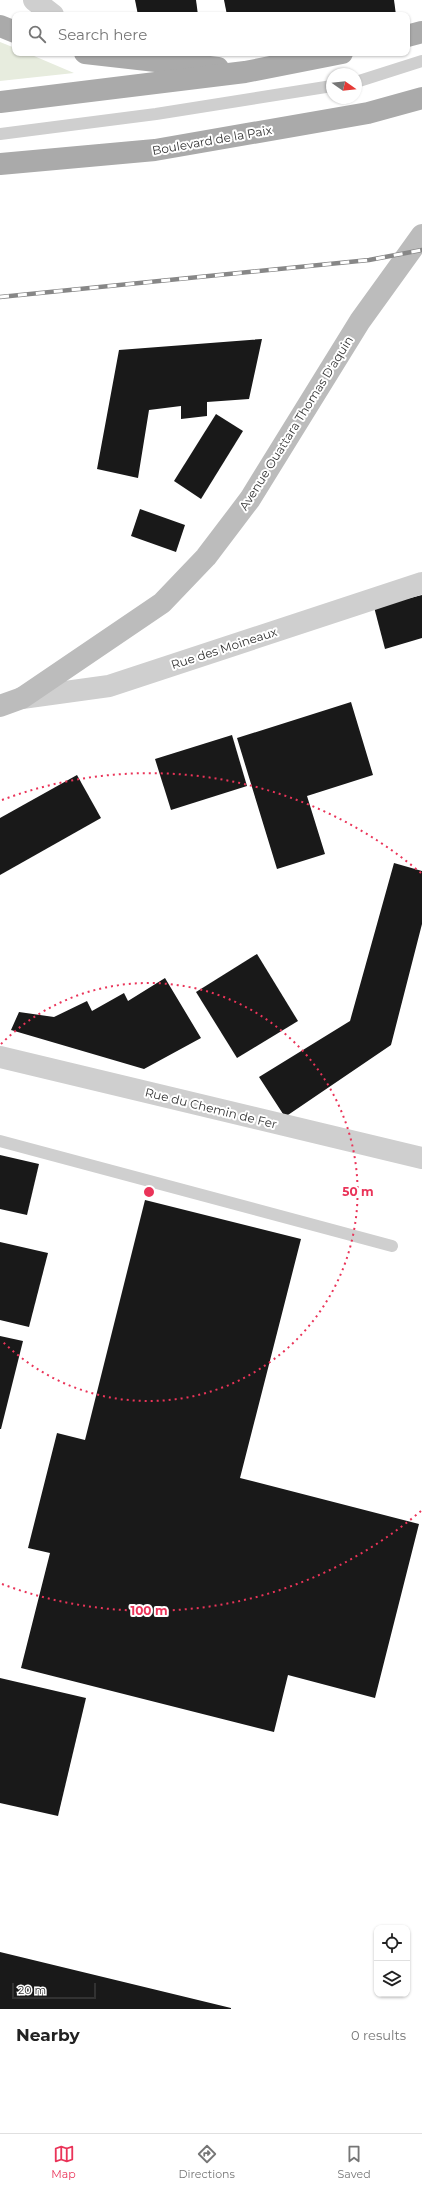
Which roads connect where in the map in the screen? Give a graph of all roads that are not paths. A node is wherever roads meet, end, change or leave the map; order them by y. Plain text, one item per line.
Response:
1 (34, 0) edge
2 (49, 12) edge
3 (0, 26) edge
4 (12, 31) edge
5 (422, 32) edge
6 (410, 35) edge
7 (422, 38) edge
8 (410, 40) edge
9 (118, 56) edge
10 (327, 56) edge
11 (422, 61) edge
12 (245, 72) junction
13 (362, 80) edge
14 (326, 87) edge
15 (422, 98) edge
16 (0, 102) edge
17 (0, 134) edge
18 (0, 164) edge
19 (422, 235) edge
20 (422, 583) edge
21 (22, 698) junction
22 (0, 706) edge
23 (0, 1057) edge
24 (0, 1141) edge
25 (422, 1158) edge
26 (392, 1246) dead end

1 - 2 street
3 - 4 main road
5 - 6 main road
7 - 8 lane
9 - 12 main road
10 - 12 main road
11 - 13 lane
12 - 16 main road
14 - 17 lane
15 - 18 main road, Boulevard de la Paix
19 - 21 main road, Avenue Ouattara Thomas D'aquin
20 - 21 street, Rue des Moineaux
21 - 22 main road, Avenue Ouattara Thomas D'aquin
23 - 25 street, Rue du Chemin de Fer
24 - 26 lane

